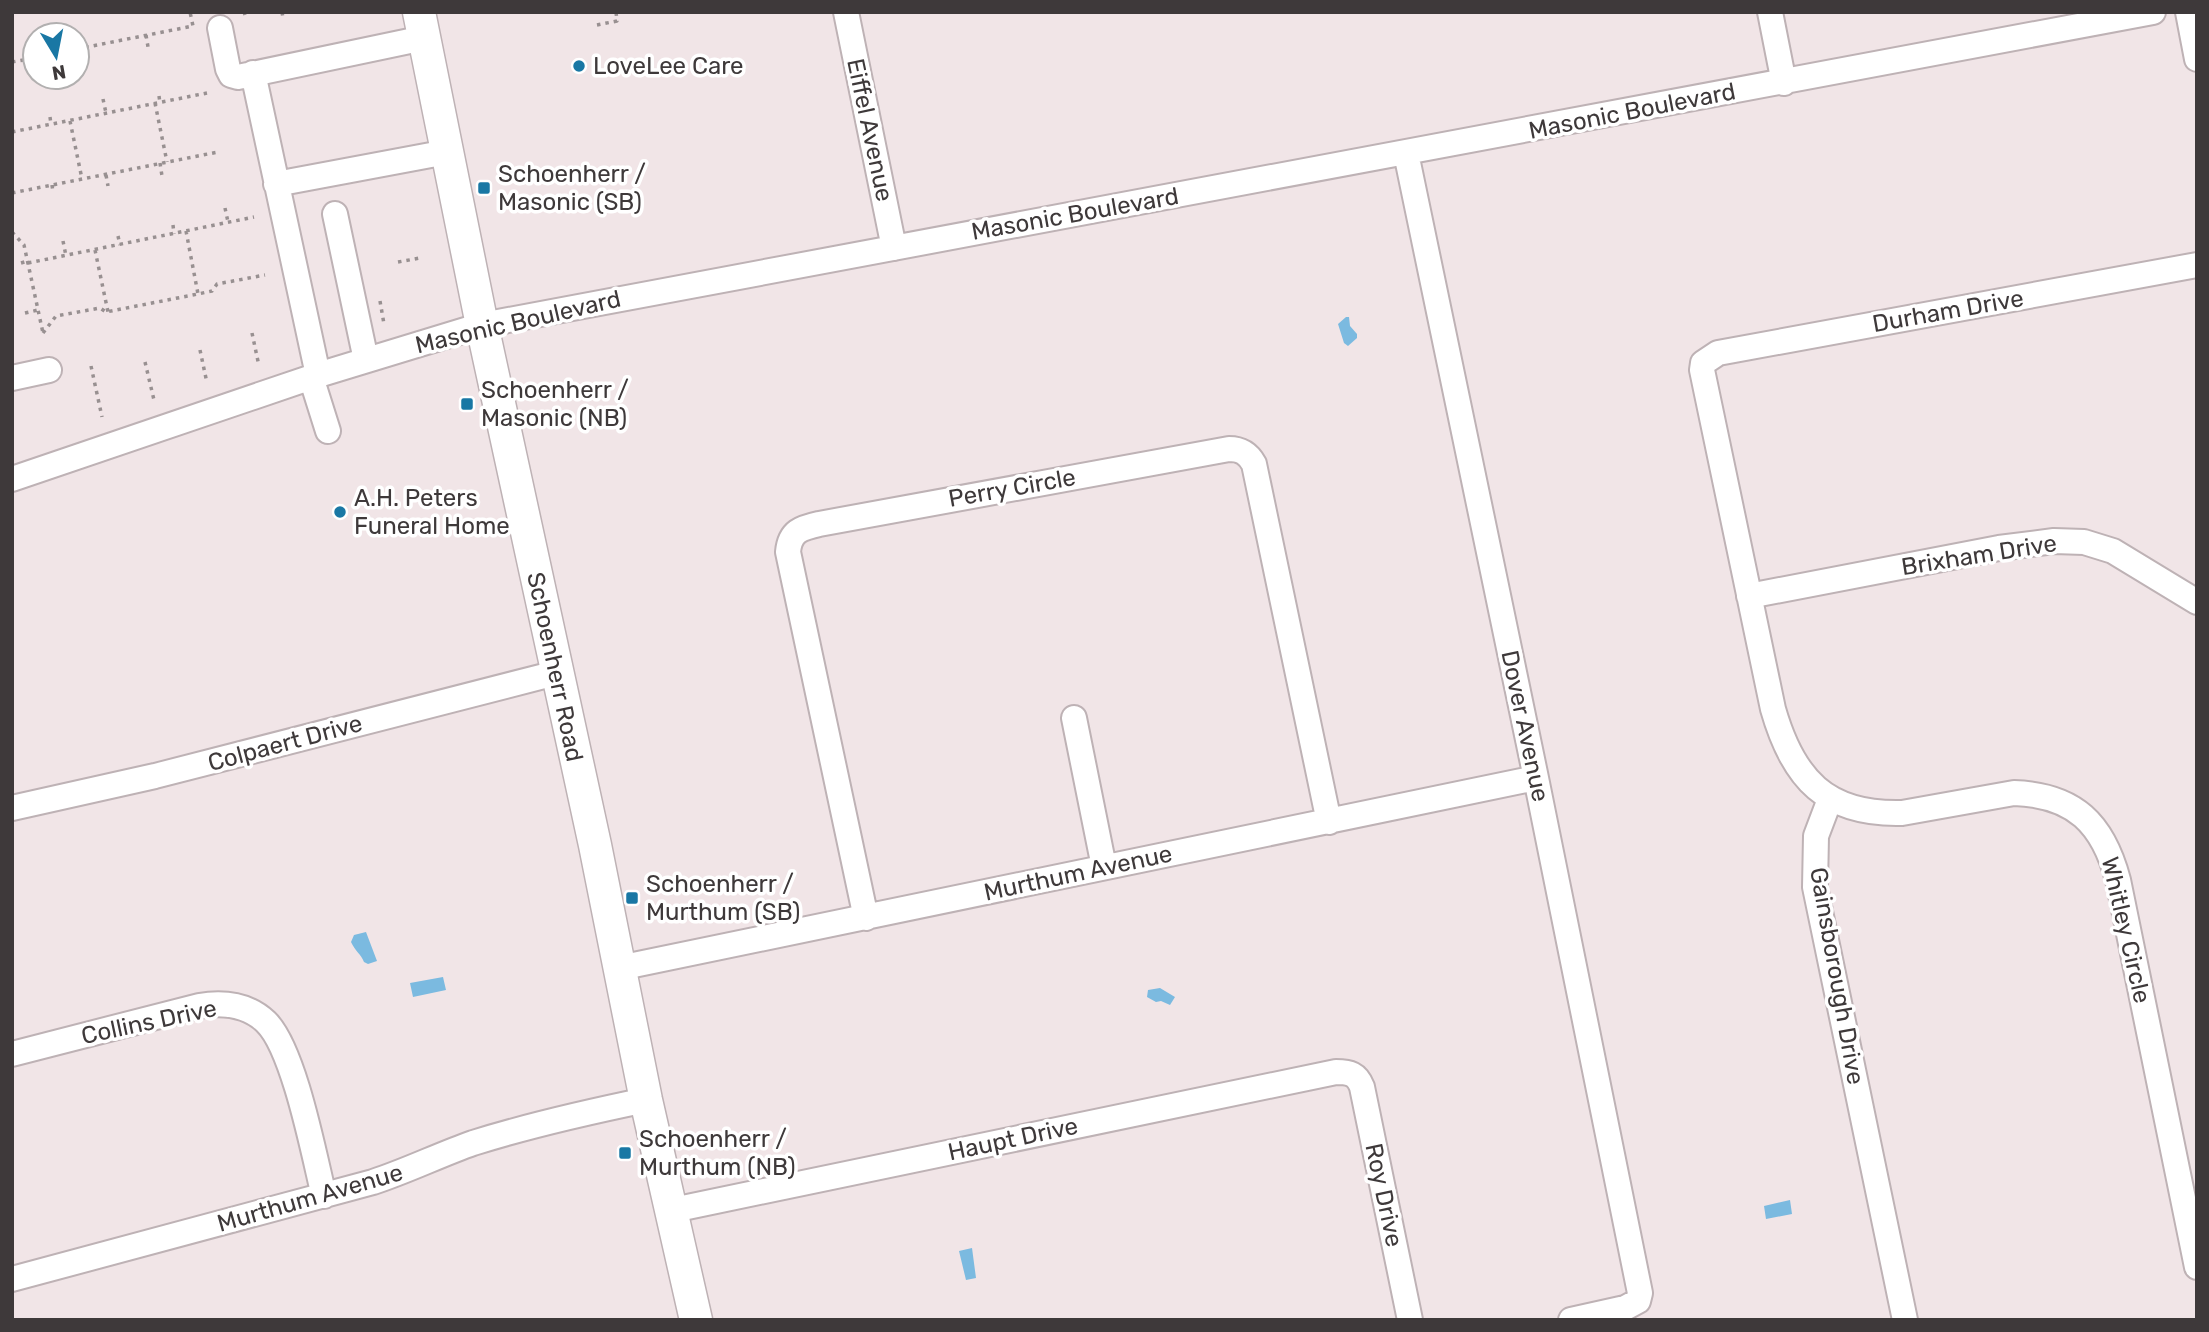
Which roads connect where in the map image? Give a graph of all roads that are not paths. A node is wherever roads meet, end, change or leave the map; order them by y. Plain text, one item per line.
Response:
1 (846, 12) edge
2 (1770, 12) edge
3 (2153, 12) edge
4 (2188, 12) edge
5 (421, 25) edge
6 (220, 28) dead end
7 (2197, 59) edge
8 (253, 74) junction
9 (1784, 83) junction
10 (447, 152) junction
11 (1406, 153) junction
12 (276, 184) junction
13 (335, 214) dead end
14 (894, 248) junction
15 (2197, 265) edge
16 (482, 326) junction
17 (366, 360) junction
18 (49, 370) dead end
19 (315, 376) junction
20 (12, 378) edge
21 (328, 431) dead end
22 (12, 479) edge
23 (1749, 596) junction
24 (2197, 602) edge
25 (556, 673) junction
26 (1074, 718) dead end
27 (1536, 778) junction
28 (1830, 799) junction
29 (12, 808) edge
30 (1329, 822) junction
31 (1104, 867) junction
32 (866, 918) junction
33 (619, 968) junction
34 (12, 1054) edge
35 (1353, 1074) joint
36 (646, 1101) junction
37 (324, 1196) junction
38 (673, 1210) junction
39 (2197, 1267) edge
40 (12, 1279) edge
41 (696, 1320) edge
42 (1410, 1320) edge
43 (1571, 1320) edge
44 (1905, 1320) edge

1 - 14 street, Eiffel Avenue
2 - 9 street
3 - 9 street, Masonic Boulevard
4 - 7 street
5 - 8 street
5 - 10 main road, Schoenherr Road
6 - 8 street
8 - 12 street
9 - 11 street, Masonic Boulevard
10 - 12 street
10 - 16 main road, Schoenherr Road
11 - 14 street, Masonic Boulevard
11 - 27 street, Dover Avenue
12 - 19 street
13 - 17 street
14 - 16 street, Masonic Boulevard
15 - 23 street, Durham Drive
16 - 17 street, Masonic Boulevard
16 - 25 main road, Schoenherr Road
17 - 19 street, Masonic Boulevard
18 - 20 street
19 - 21 street
19 - 22 street, Masonic Boulevard
23 - 24 street, Brixham Drive
23 - 28 street
25 - 29 street, Colpaert Drive
25 - 33 main road, Schoenherr Road
26 - 31 street
27 - 30 street, Murthum Avenue
27 - 43 street, Dover Avenue
28 - 39 street, Whitley Circle
28 - 44 street, Gainsborough Drive
30 - 31 street, Murthum Avenue
30 - 32 street, Perry Circle
31 - 32 street, Murthum Avenue
32 - 33 street, Murthum Avenue
33 - 36 main road, Schoenherr Road
34 - 37 street, Collins Drive
35 - 38 street, Haupt Drive
35 - 42 street, Roy Drive
36 - 37 street, Murthum Avenue
36 - 38 main road, Schoenherr Road
37 - 40 street, Murthum Avenue
38 - 41 main road, Schoenherr Road

